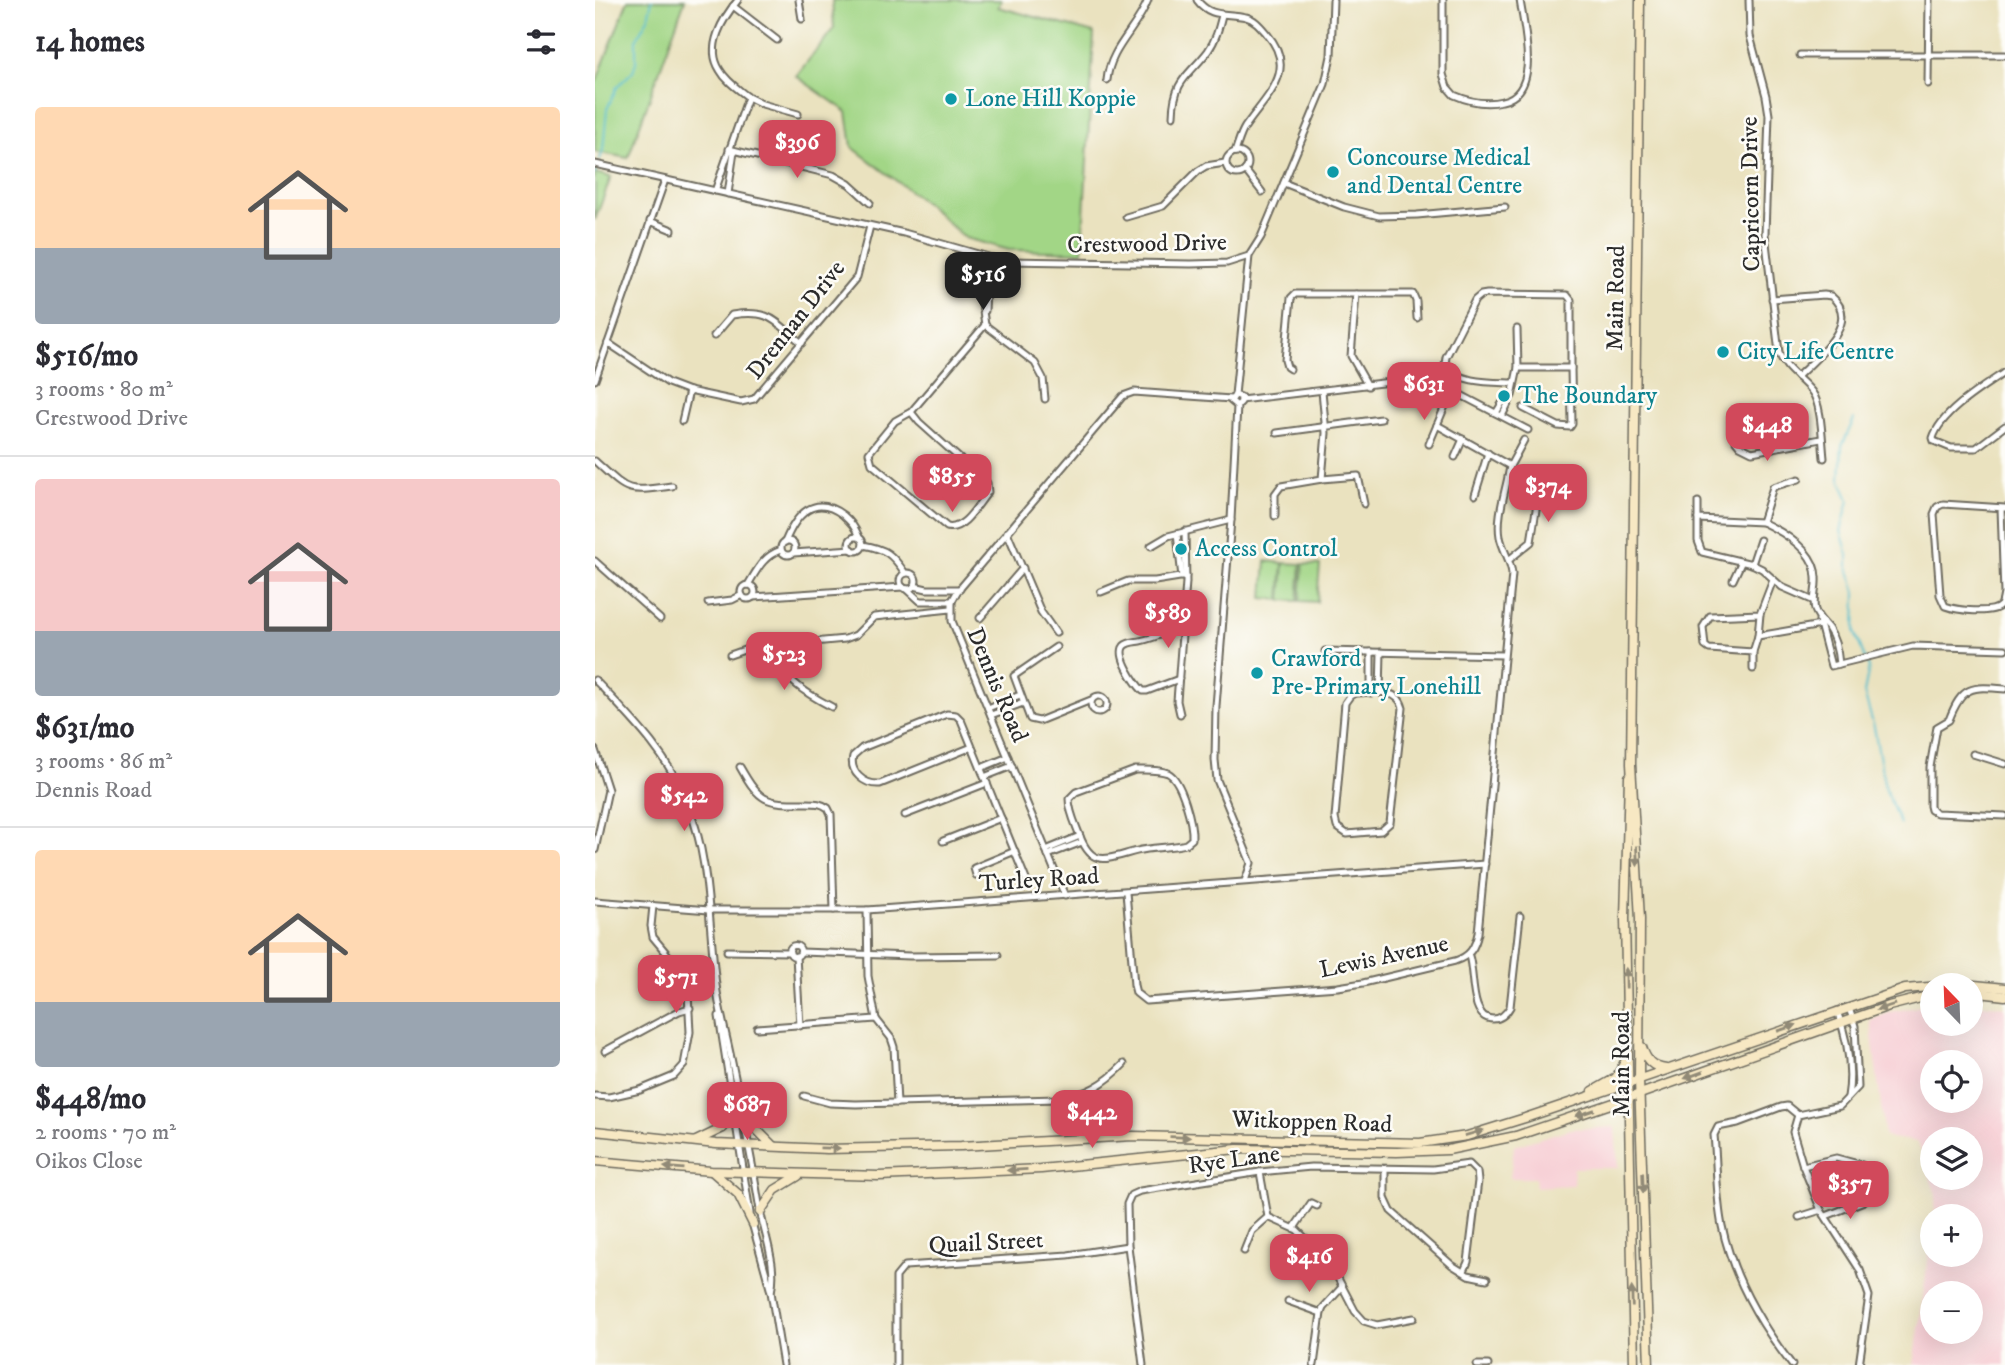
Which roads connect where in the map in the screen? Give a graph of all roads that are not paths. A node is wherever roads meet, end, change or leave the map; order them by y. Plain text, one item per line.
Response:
1 (738, 0) edge
2 (799, 0) edge
3 (1148, 0) edge
4 (1197, 0) edge
5 (1333, 0) edge
6 (1443, 0) edge
7 (1520, 0) edge
8 (1640, 0) edge
9 (1749, 0) edge
10 (1929, 0) edge
11 (733, 6) junction
12 (1222, 15) junction
13 (802, 19) dead end
14 (777, 40) dead end
15 (1800, 55) dead end
16 (1928, 55) junction
17 (2005, 55) edge
18 (1107, 80) dead end
19 (1928, 84) dead end
20 (748, 97) junction
21 (798, 114) dead end
22 (1173, 116) dead end
23 (732, 148) junction
24 (1235, 152) junction
25 (1225, 163) junction
26 (595, 164) edge
27 (1245, 170) junction
28 (665, 180) junction
29 (1284, 183) junction
30 (715, 191) junction
31 (1262, 192) dead end
32 (728, 194) junction
33 (870, 203) dead end
34 (1505, 207) dead end
35 (1126, 217) dead end
36 (650, 221) junction
37 (870, 226) junction
38 (672, 230) dead end
39 (1249, 256) junction
40 (992, 258) junction
41 (1007, 261) junction
42 (1356, 294) junction
43 (1772, 299) junction
44 (984, 314) junction
45 (1417, 318) dead end
46 (985, 324) junction
47 (1517, 329) dead end
48 (713, 336) dead end
49 (608, 343) junction
50 (802, 344) junction
51 (1518, 368) junction
52 (1571, 368) junction
53 (1290, 369) dead end
54 (2005, 372) edge
55 (1797, 377) junction
56 (595, 380) edge
57 (1368, 386) junction
58 (689, 391) junction
59 (1322, 391) junction
60 (1510, 394) junction
61 (1439, 395) dead end
62 (1233, 397) junction
63 (1045, 400) dead end
64 (1241, 400) junction
65 (1237, 406) junction
66 (1523, 408) dead end
67 (911, 412) junction
68 (1499, 415) junction
69 (1381, 419) dead end
70 (682, 422) dead end
71 (1437, 425) junction
72 (1326, 426) junction
73 (2005, 426) edge
74 (1528, 430) dead end
75 (1277, 433) dead end
76 (1463, 439) junction
77 (1821, 439) junction
78 (1524, 440) dead end
79 (1736, 441) dead end
80 (1429, 444) dead end
81 (1488, 453) junction
82 (1455, 457) dead end
83 (1824, 458) dead end
84 (595, 461) edge
85 (1510, 466) junction
86 (1322, 479) junction
87 (1799, 479) dead end
88 (1544, 485) dead end
89 (672, 486) dead end
90 (1475, 495) dead end
91 (1698, 502) dead end
92 (1364, 504) dead end
93 (2003, 508) edge
94 (1275, 516) dead end
95 (1698, 519) junction
96 (1231, 520) junction
97 (1762, 522) junction
98 (1007, 531) junction
99 (1185, 531) junction
100 (1177, 534) junction
101 (859, 537) junction
102 (1760, 540) dead end
103 (785, 542) junction
104 (863, 545) junction
105 (1151, 546) dead end
106 (852, 549) junction
107 (781, 550) junction
108 (793, 553) junction
109 (1510, 559) junction
110 (595, 561) edge
111 (1741, 563) junction
112 (1752, 564) junction
113 (1023, 568) junction
114 (905, 573) junction
115 (1184, 578) junction
116 (1733, 580) dead end
117 (1773, 580) junction
118 (748, 585) junction
119 (914, 586) junction
120 (905, 588) junction
121 (933, 589) junction
122 (960, 589) junction
123 (1101, 592) dead end
124 (742, 595) junction
125 (753, 597) junction
126 (952, 601) junction
127 (1814, 601) junction
128 (932, 602) junction
129 (708, 603) dead end
130 (951, 609) junction
131 (1760, 614) junction
132 (980, 618) dead end
133 (660, 619) dead end
134 (1821, 623) junction
135 (1183, 626) junction
136 (1056, 633) dead end
137 (1758, 636) junction
138 (773, 647) junction
139 (1056, 648) dead end
140 (2005, 649) edge
141 (1325, 650) dead end
142 (1371, 652) junction
143 (1381, 652) junction
144 (1753, 652) junction
145 (730, 654) dead end
146 (1503, 655) junction
147 (1839, 664) junction
148 (1753, 669) dead end
149 (1179, 679) junction
150 (595, 680) edge
151 (2005, 689) edge
152 (1380, 693) junction
153 (1371, 694) junction
154 (1020, 695) junction
155 (1091, 700) dead end
156 (1023, 703) junction
157 (832, 707) dead end
158 (988, 708) junction
159 (1180, 714) dead end
160 (991, 715) junction
161 (972, 747) junction
162 (595, 750) edge
163 (1973, 754) dead end
164 (1008, 757) junction
165 (1631, 764) junction
166 (2005, 764) edge
167 (740, 766) dead end
168 (1012, 766) junction
169 (981, 768) junction
170 (986, 780) junction
171 (905, 815) dead end
172 (2005, 816) edge
173 (1001, 818) junction
174 (1081, 839) junction
175 (943, 841) dead end
176 (595, 850) edge
177 (1015, 851) junction
178 (1047, 852) junction
179 (1485, 864) junction
180 (976, 875) dead end
181 (1245, 881) junction
182 (1027, 882) dead end
183 (1126, 892) junction
184 (1065, 896) junction
185 (595, 901) edge
186 (653, 906) junction
187 (709, 910) junction
188 (834, 910) junction
189 (867, 910) junction
190 (1520, 916) dead end
191 (727, 951) dead end
192 (796, 953) junction
193 (867, 954) junction
194 (998, 955) dead end
195 (1469, 956) junction
196 (1920, 986) edge
197 (1983, 987) edge
198 (2005, 988) edge
199 (1983, 993) edge
200 (2005, 996) edge
201 (1920, 997) edge
202 (719, 1006) junction
203 (689, 1007) junction
204 (1848, 1007) junction
205 (1837, 1011) junction
206 (1852, 1018) junction
207 (876, 1020) junction
208 (1841, 1022) junction
209 (800, 1026) junction
210 (757, 1028) dead end
211 (1640, 1041) junction
212 (605, 1051) dead end
213 (1627, 1057) junction
214 (1124, 1064) dead end
215 (1849, 1069) junction
216 (1858, 1069) junction
217 (1669, 1070) junction
218 (1639, 1080) junction
219 (1628, 1084) junction
220 (1640, 1094) junction
221 (595, 1096) edge
222 (804, 1097) dead end
223 (1628, 1098) junction
224 (1848, 1100) junction
225 (1576, 1101) junction
226 (897, 1103) junction
227 (733, 1112) junction
228 (1798, 1115) junction
229 (744, 1117) junction
230 (595, 1131) edge
231 (694, 1142) junction
232 (738, 1146) junction
233 (750, 1146) junction
234 (773, 1146) junction
235 (595, 1161) edge
236 (1803, 1166) junction
237 (1862, 1166) dead end
238 (1385, 1169) junction
239 (711, 1171) junction
240 (742, 1172) junction
241 (754, 1172) junction
242 (1260, 1172) junction
243 (801, 1175) junction
244 (1864, 1201) dead end
245 (1318, 1206) dead end
246 (1821, 1210) junction
247 (760, 1212) junction
248 (1826, 1216) junction
249 (1268, 1217) junction
250 (1799, 1217) dead end
251 (753, 1224) junction
252 (1294, 1228) junction
253 (1128, 1246) junction
254 (1244, 1251) dead end
255 (1464, 1271) junction
256 (1487, 1279) dead end
257 (1342, 1287) junction
258 (771, 1292) junction
259 (1289, 1301) dead end
260 (1321, 1313) junction
261 (1414, 1318) dead end
262 (783, 1365) edge
263 (896, 1365) edge
264 (1143, 1365) edge
265 (1314, 1365) edge
266 (1477, 1365) edge
267 (1488, 1365) edge
268 (1634, 1365) edge
269 (1649, 1365) edge
270 (1792, 1365) edge
271 (1859, 1365) edge

1 - 11 street
2 - 13 street
3 - 18 street
4 - 12 street
5 - 29 street
6 - 7 street
8 - 165 main road, Main Road
9 - 43 street, Capricorn Drive
10 - 16 street
11 - 14 street
11 - 20 street
12 - 22 street
12 - 24 street
15 - 16 street
16 - 17 street
16 - 19 street
20 - 21 street
20 - 23 street
23 - 30 street
23 - 32 street
23 - 33 street
24 - 25 street
24 - 27 street
25 - 27 street
25 - 35 street
26 - 28 street, Crestwood Drive
27 - 31 street
28 - 30 street, Crestwood Drive
28 - 36 street
29 - 34 street
29 - 39 street
30 - 32 street, Crestwood Drive
32 - 37 street, Crestwood Drive
36 - 38 street
36 - 49 street
37 - 40 street, Crestwood Drive
37 - 50 street, Drennan Drive
39 - 41 street, Crestwood Drive
39 - 62 street
40 - 41 street, Crestwood Drive
40 - 44 street
41 - 44 street
42 - 45 street
42 - 53 street
42 - 57 street
43 - 55 street, Capricorn Drive
43 - 55 street
44 - 46 street
46 - 63 street
46 - 67 street
47 - 51 street
48 - 50 street
49 - 56 street
49 - 58 street, Drennan Drive
50 - 58 street, Drennan Drive
51 - 52 street
51 - 60 street
52 - 60 street
52 - 66 street
54 - 73 street
55 - 77 street, Capricorn Drive
57 - 59 street
57 - 68 street
58 - 70 street
59 - 64 street
59 - 72 street
60 - 68 street
61 - 71 street
62 - 64 street
62 - 65 street
62 - 98 street, Dennis Road
64 - 65 street
65 - 96 street
67 - 67 street
68 - 74 street
69 - 72 street
71 - 76 street
71 - 80 street
72 - 75 street
72 - 86 street
76 - 81 street
76 - 82 street
77 - 79 street
77 - 83 street, Capricorn Drive
78 - 85 street, Lewis Avenue
81 - 85 street
81 - 90 street
84 - 89 street
85 - 109 street, Lewis Avenue
86 - 92 street
86 - 94 street
87 - 97 street
88 - 109 street
91 - 95 street
93 - 93 street
95 - 97 street
95 - 111 street
96 - 99 street
96 - 181 street
97 - 127 street
98 - 113 street
98 - 122 street, Dennis Road
99 - 100 street
99 - 115 street
100 - 105 street
100 - 115 street
101 - 103 street
101 - 104 street
101 - 106 street
102 - 112 street
103 - 107 street
103 - 108 street
104 - 106 street
104 - 114 street
106 - 108 street
107 - 108 street
107 - 118 street
109 - 146 street, Lewis Avenue
110 - 133 street
111 - 112 street
111 - 116 street
112 - 117 street
113 - 132 street
113 - 136 street
114 - 119 street
114 - 120 street
115 - 123 street
115 - 135 street
117 - 127 street
117 - 131 street
118 - 124 street
118 - 125 street
119 - 120 street
119 - 121 street
120 - 125 street
120 - 128 street
121 - 122 street
121 - 128 street
122 - 126 street, Dennis Road
124 - 125 street
124 - 129 street
126 - 128 street
126 - 130 street, Dennis Road
127 - 134 street
130 - 138 street
130 - 158 street, Dennis Road
131 - 137 street
131 - 144 street
134 - 137 street
134 - 147 street
134 - 147 street
135 - 149 street
135 - 149 street
137 - 144 street
138 - 145 street
138 - 157 street
139 - 154 street
140 - 147 street
141 - 142 street
142 - 143 street
142 - 153 street
143 - 146 street
143 - 152 street
144 - 148 street
146 - 179 street, Lewis Avenue
149 - 159 street
150 - 187 street
151 - 172 street
152 - 153 street
152 - 153 street
154 - 156 street
154 - 158 street
155 - 156 street
156 - 160 street
158 - 160 street, Dennis Road
160 - 164 street, Dennis Road
161 - 161 street
161 - 169 street
162 - 176 street
163 - 166 street
164 - 168 street, Dennis Road
164 - 169 street
165 -> 211 main road, Main Road
213 -> 165 main road, Main Road
167 - 188 street
168 - 170 street
168 - 178 street, Dennis Road
169 - 170 street
170 - 171 street
170 - 173 street
173 - 175 street
173 - 177 street
174 - 174 street
174 - 178 street
177 - 180 street
177 - 182 street
178 - 184 street, Dennis Road
179 - 181 street, Turley Road
179 - 195 street, Lewis Avenue
181 - 183 street, Turley Road
183 - 184 street, Turley Road
183 - 195 street, Lewis Avenue
184 - 189 street, Turley Road
185 - 186 street, Turley Road
186 - 187 street, Turley Road
186 - 203 street
187 - 188 street, Turley Road
187 - 202 street
188 - 189 street, Turley Road
189 - 193 street
190 - 195 street
191 - 192 street
192 - 193 street
192 - 209 street
193 - 194 street
193 - 207 street
196 - 204 main road, Witkoppen Road
197 - 198 main road, Witkoppen Road
199 - 200 main road
201 -> 206 main road, Witkoppen Road
202 - 227 street
202 - 229 street
203 - 212 street
203 - 221 street
204 - 205 main road, Witkoppen Road
204 - 206 street
205 - 208 street
217 -> 205 main road, Witkoppen Road
206 - 208 main road, Witkoppen Road
206 - 216 street
207 - 209 street
207 - 226 street
208 - 215 street
208 -> 220 main road, Witkoppen Road
209 - 210 street
211 - 217 main road
211 - 218 main road, Main Road
213 - 219 main road, Main Road
213 - 225 main road
214 - 226 street
215 - 216 street
215 - 224 street
216 - 224 street
217 - 218 main road, Witkoppen Road
218 - 219 main road, Witkoppen Road
218 - 220 main road, Main Road
219 - 223 main road, Main Road
219 - 225 main road, Witkoppen Road
220 - 223 main road, Witkoppen Road
220 -> 269 main road, Main Road
222 - 226 street
223 -> 243 main road, Witkoppen Road
268 -> 223 main road, Main Road
224 - 228 street
234 -> 225 main road, Witkoppen Road
227 - 231 main road
227 - 232 street
228 - 236 street
228 - 270 street
229 - 233 street
229 - 234 main road
230 - 231 main road, Witkoppen Road
231 - 232 main road, Witkoppen Road
232 - 233 main road, Witkoppen Road
232 - 240 street
233 - 234 main road, Witkoppen Road
233 - 241 street
239 -> 235 main road, Witkoppen Road
236 - 237 street
236 - 246 street
238 - 242 street, Rye Lane
238 - 255 street
238 - 255 street, Rye Lane
239 - 240 main road, Witkoppen Road
239 - 251 main road
240 - 241 main road, Witkoppen Road
240 - 251 street
241 - 243 main road, Witkoppen Road
241 - 247 street
242 - 249 street
242 - 253 street, Rye Lane
243 - 247 main road
244 - 248 street
245 - 252 street
246 - 248 street
246 - 250 street
247 - 258 street
248 - 271 street
249 - 252 street
249 - 254 street
251 - 258 street
252 - 257 street
253 - 263 street, Quail Street
253 - 264 street
255 - 256 street
257 - 260 street
257 - 261 street
258 - 262 street
259 - 260 street
260 - 265 street
266 - 267 street

